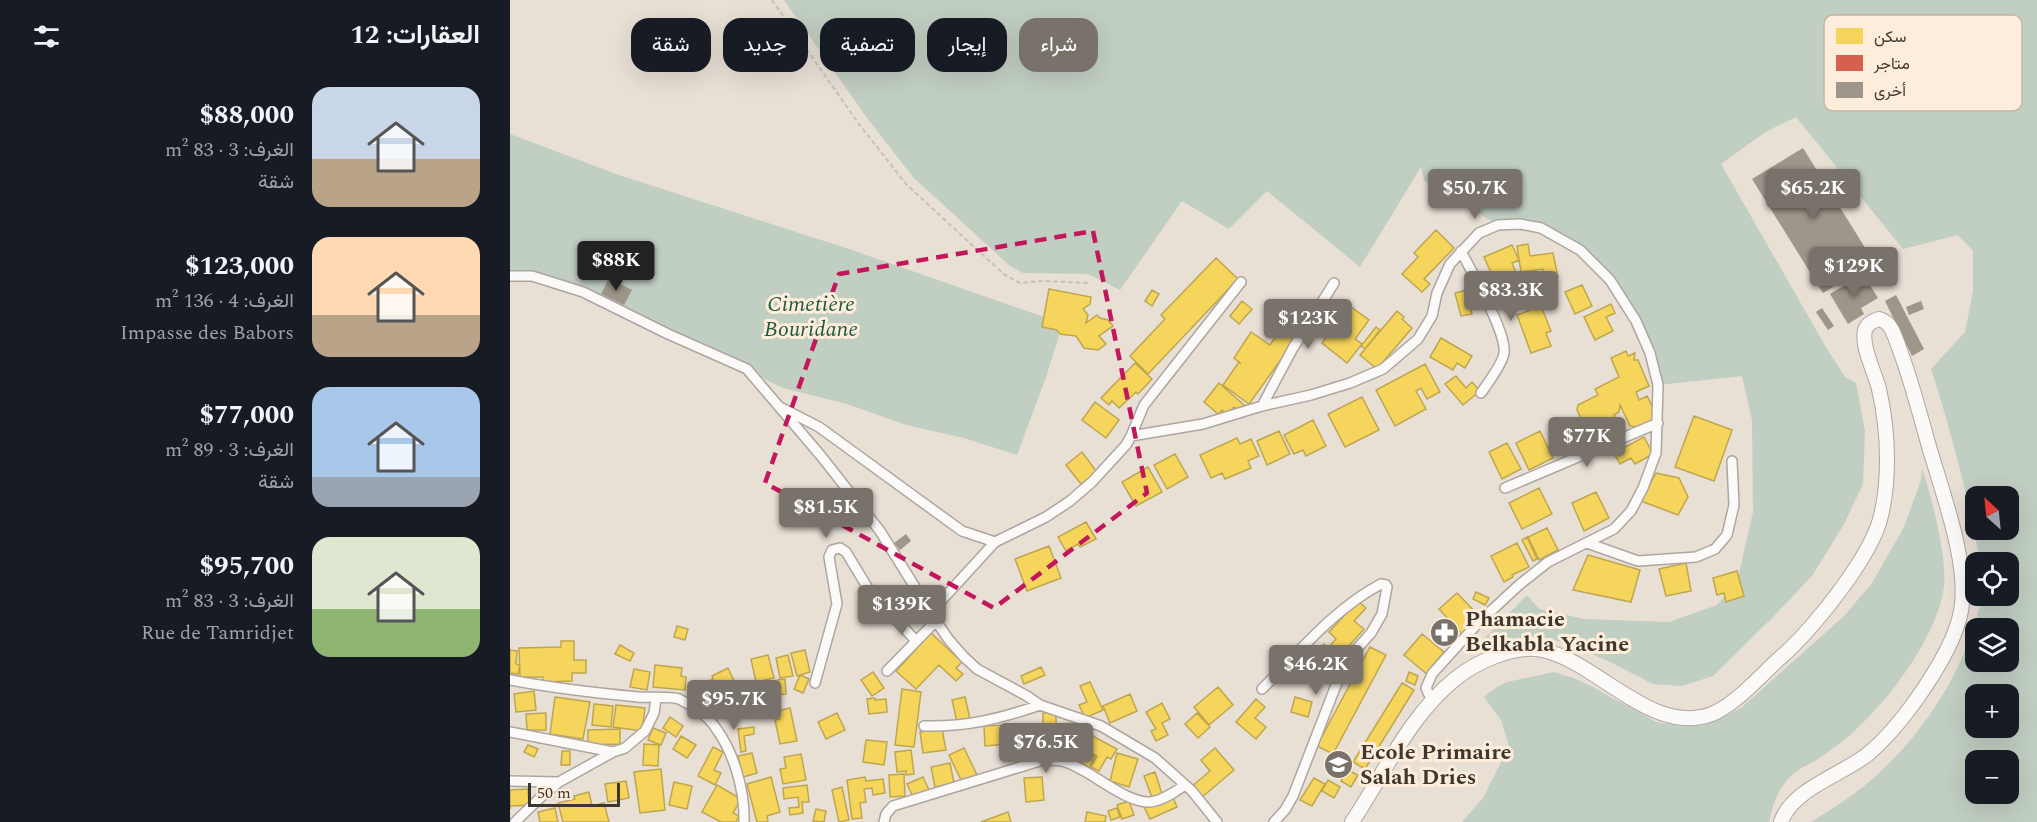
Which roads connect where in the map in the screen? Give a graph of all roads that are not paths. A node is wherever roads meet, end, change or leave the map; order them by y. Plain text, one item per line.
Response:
1 (1461, 251) junction
2 (510, 276) edge
3 (1241, 282) dead end
4 (1334, 283) dead end
5 (1481, 393) dead end
6 (777, 405) junction
7 (1262, 406) junction
8 (1658, 423) junction
9 (1131, 436) junction
10 (1732, 461) dead end
11 (1505, 488) dead end
12 (994, 542) junction
13 (1587, 543) junction
14 (933, 616) junction
15 (916, 640) junction
16 (887, 671) dead end
17 (510, 680) edge
18 (815, 683) dead end
19 (1262, 689) dead end
20 (656, 698) junction
21 (1432, 701) junction
22 (1040, 705) junction
23 (924, 726) dead end
24 (510, 732) edge
25 (613, 752) junction
26 (510, 782) edge
27 (559, 782) junction
28 (1185, 785) junction
29 (515, 822) edge
30 (744, 822) edge
31 (884, 822) edge
32 (1217, 822) edge
33 (1274, 822) edge
34 (1352, 822) edge
35 (1781, 822) edge

1 - 5 street
1 - 7 street
1 - 8 street
2 - 6 street
3 - 9 street
4 - 7 street
6 - 12 street
6 - 14 street
7 - 9 street
8 - 11 street
8 - 13 street
9 - 12 street
10 - 13 street
12 - 14 street
13 - 21 street
14 - 15 street
14 - 22 street
15 - 16 street
15 - 18 street
17 - 20 street
19 - 33 street
20 - 25 street
20 - 30 street
21 - 34 main road
21 - 35 main road
22 - 23 street
22 - 28 street
24 - 25 street
25 - 27 street
26 - 27 street
27 - 29 street
28 - 31 street
28 - 32 street

